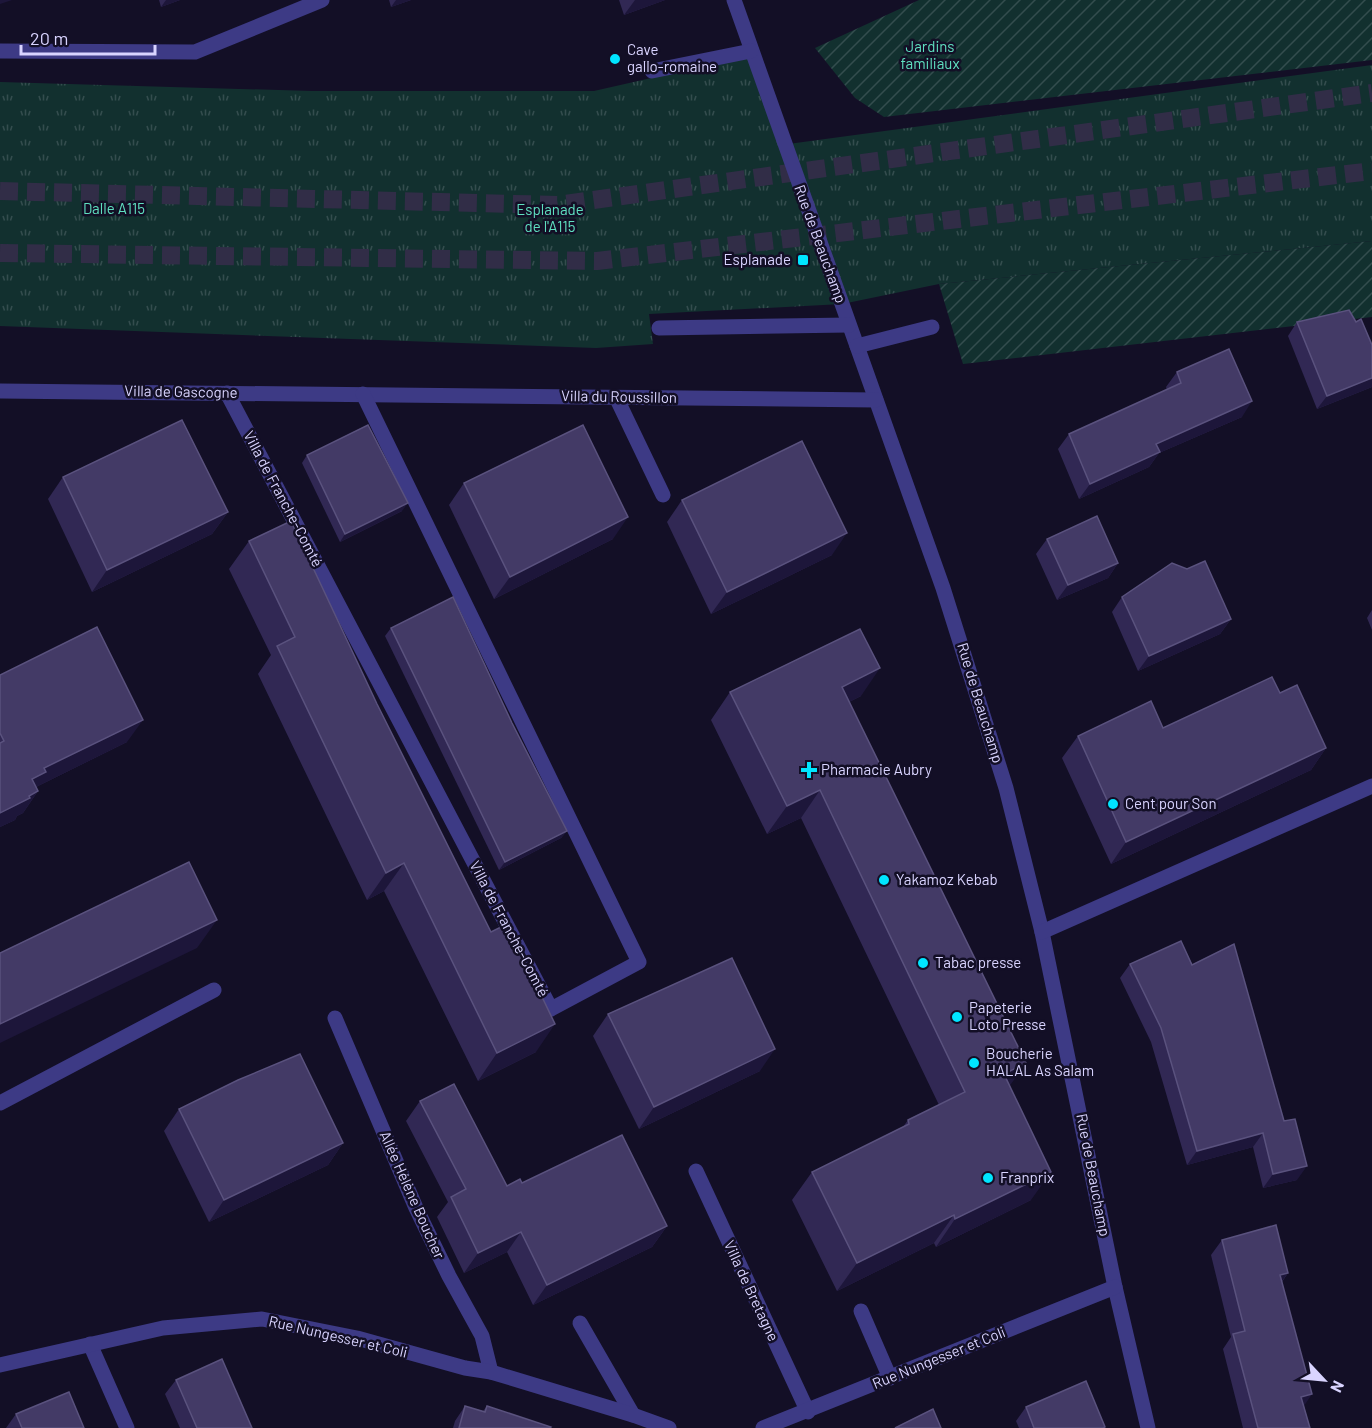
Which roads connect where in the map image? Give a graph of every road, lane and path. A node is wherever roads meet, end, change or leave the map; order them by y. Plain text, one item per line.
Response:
1 (322, 0) edge
2 (734, 0) edge
3 (0, 51) edge
4 (752, 51) junction
5 (652, 71) dead end
6 (849, 325) junction
7 (932, 327) dead end
8 (659, 328) dead end
9 (857, 346) junction
10 (0, 391) edge
11 (227, 393) junction
12 (363, 394) junction
13 (616, 397) junction
14 (876, 400) junction
15 (663, 495) dead end
16 (1372, 786) edge
17 (1042, 932) junction
18 (214, 990) dead end
19 (335, 1018) dead end
20 (0, 1104) edge
21 (696, 1170) dead end
22 (1115, 1287) junction
23 (861, 1311) dead end
24 (580, 1323) dead end
25 (90, 1344) junction
26 (0, 1365) edge
27 (491, 1372) junction
28 (890, 1378) junction
29 (808, 1412) junction
30 (633, 1415) junction
31 (127, 1428) edge
32 (669, 1428) edge
33 (763, 1428) edge
34 (1148, 1428) edge

1 - 3 street
2 - 4 street, Rue de Beauchamp
4 - 5 street
4 - 6 street, Rue de Beauchamp
6 - 8 street
6 - 9 street, Rue de Beauchamp
7 - 9 street
9 - 14 street, Rue de Beauchamp
10 - 11 street, Villa de Gascogne
11 - 12 street, Villa de Gascogne
11 - 12 street, Villa de Franche-Comté
12 - 13 street, Villa du Roussillon
13 - 14 street, Villa du Roussillon
13 - 15 street
14 - 17 street, Rue de Beauchamp
16 - 17 street
17 - 22 street, Rue de Beauchamp
18 - 20 street
19 - 27 street, Allée Hélène Boucher
21 - 29 street, Villa de Bretagne
22 - 28 street, Rue Nungesser et Coli
22 - 34 street, Rue de Beauchamp
23 - 28 street
24 - 30 street
25 - 26 street, Rue Nungesser et Coli
25 - 27 street, Rue Nungesser et Coli
25 - 31 street
27 - 30 street, Rue Nungesser et Coli
28 - 29 street, Rue Nungesser et Coli
29 - 33 street, Rue Nungesser et Coli
30 - 32 street, Rue Nungesser et Coli

